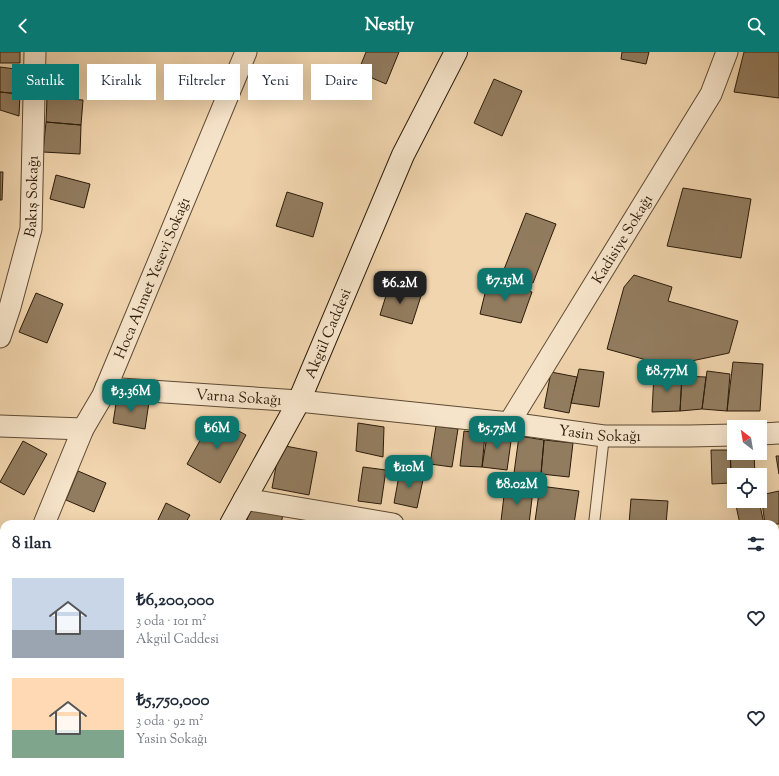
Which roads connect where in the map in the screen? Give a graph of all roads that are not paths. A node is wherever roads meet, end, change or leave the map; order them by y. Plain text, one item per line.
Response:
1 (35, 52) edge
2 (246, 52) edge
3 (456, 52) edge
4 (727, 52) edge
5 (0, 337) edge
6 (106, 388) junction
7 (299, 401) junction
8 (509, 423) junction
9 (0, 426) edge
10 (83, 429) junction
11 (727, 435) edge
12 (604, 436) junction
13 (244, 500) junction
14 (46, 520) edge
15 (233, 520) edge
16 (368, 520) edge
17 (594, 520) edge

1 - 5 street, Bakış Sokağı
2 - 6 street, Hoca Ahmet Yesevi Sokağı
3 - 7 street, Akgül Caddesi
4 - 8 street, Kadisiye Sokağı
6 - 7 street, Varna Sokağı
6 - 10 street, Hoca Ahmet Yesevi Sokağı
7 - 8 street, Yasin Sokağı
7 - 13 street, Akgül Caddesi
8 - 12 street, Yasin Sokağı
9 - 10 street
10 - 14 street, Hoca Ahmet Yesevi Sokağı
11 - 12 street, Yasin Sokağı
12 - 17 lane
13 - 15 street, Akgül Caddesi
13 - 16 street

